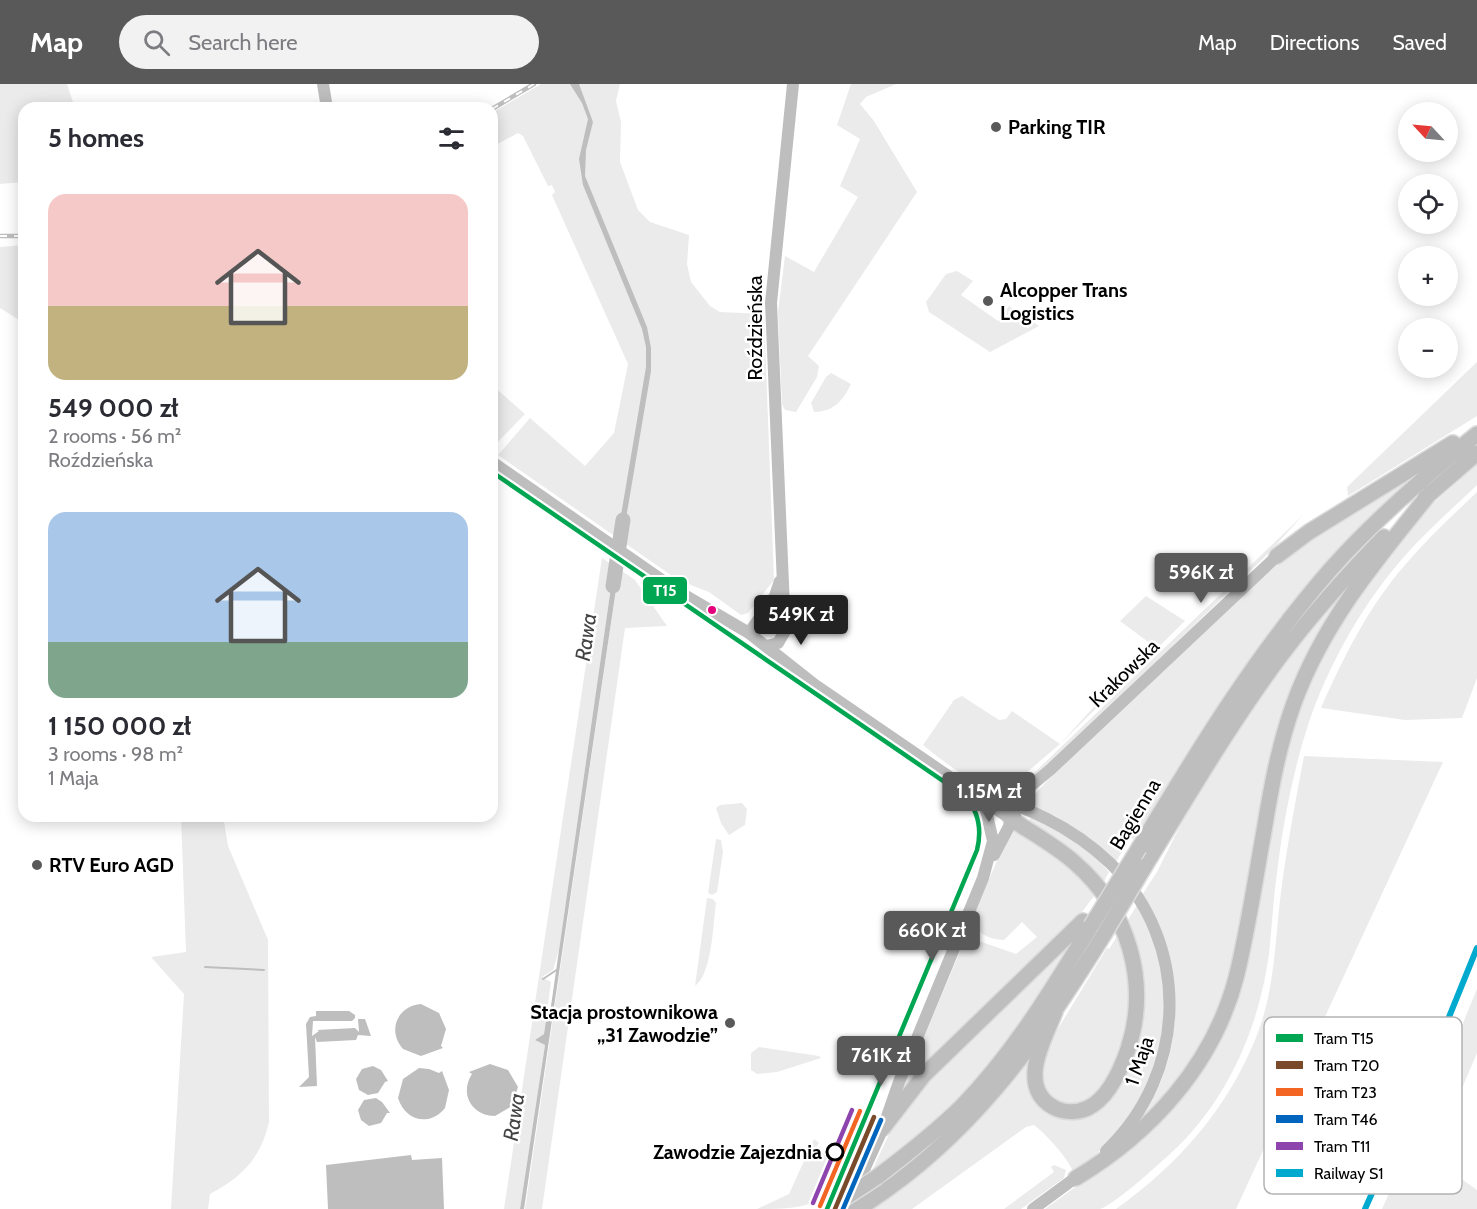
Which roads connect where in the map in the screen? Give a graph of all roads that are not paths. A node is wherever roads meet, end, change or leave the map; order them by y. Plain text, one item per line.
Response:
1 (323, 84) edge
2 (793, 84) edge
3 (326, 102) edge
4 (1477, 432) edge
5 (1477, 453) edge
6 (498, 466) edge
7 (1431, 492) junction
8 (1276, 556) joint
9 (782, 573) junction
10 (785, 631) junction
11 (749, 633) junction
12 (767, 646) junction
13 (786, 661) junction
14 (1051, 770) junction
15 (968, 790) junction
16 (1004, 800) junction
17 (984, 802) junction
18 (1022, 806) junction
19 (1011, 819) junction
20 (983, 878) junction
21 (1124, 885) junction
22 (1092, 928) junction
23 (1055, 1012) junction
24 (883, 1128) junction
25 (1076, 1178) junction
26 (863, 1206) edge
27 (828, 1209) edge
28 (846, 1209) edge
29 (1033, 1209) edge

1 - 3 street
2 - 9 street, Roździeńska
4 - 8 main road
4 - 21 main road, Bagienna, bridge
5 - 7 main road, Bagienna
6 - 11 street
7 - 22 main road, Bagienna, bridge
7 - 25 main road
8 - 14 street, Krakowska
9 - 10 street, Roździeńska
9 - 11 street, Roździeńska
10 - 12 street
10 - 13 street, Roździeńska
11 - 12 street
12 - 13 street
13 - 15 street
14 - 16 street, Krakowska
14 - 18 street, Krakowska
15 - 16 street, 1 Maja
15 - 17 street
16 - 18 street, 1 Maja
17 - 19 street
17 - 20 street
18 - 19 street, Krakowska
18 - 21 street, 1 Maja
19 - 20 street, Krakowska
19 - 23 main road
20 - 24 street
21 - 22 main road, Bagienna, bridge
21 - 25 street, 1 Maja
22 - 23 main road, Bagienna
22 - 24 main road
22 - 27 main road, Bagienna, bridge
23 - 26 main road, Bagienna
24 - 28 street
25 - 29 street, 1 Maja

